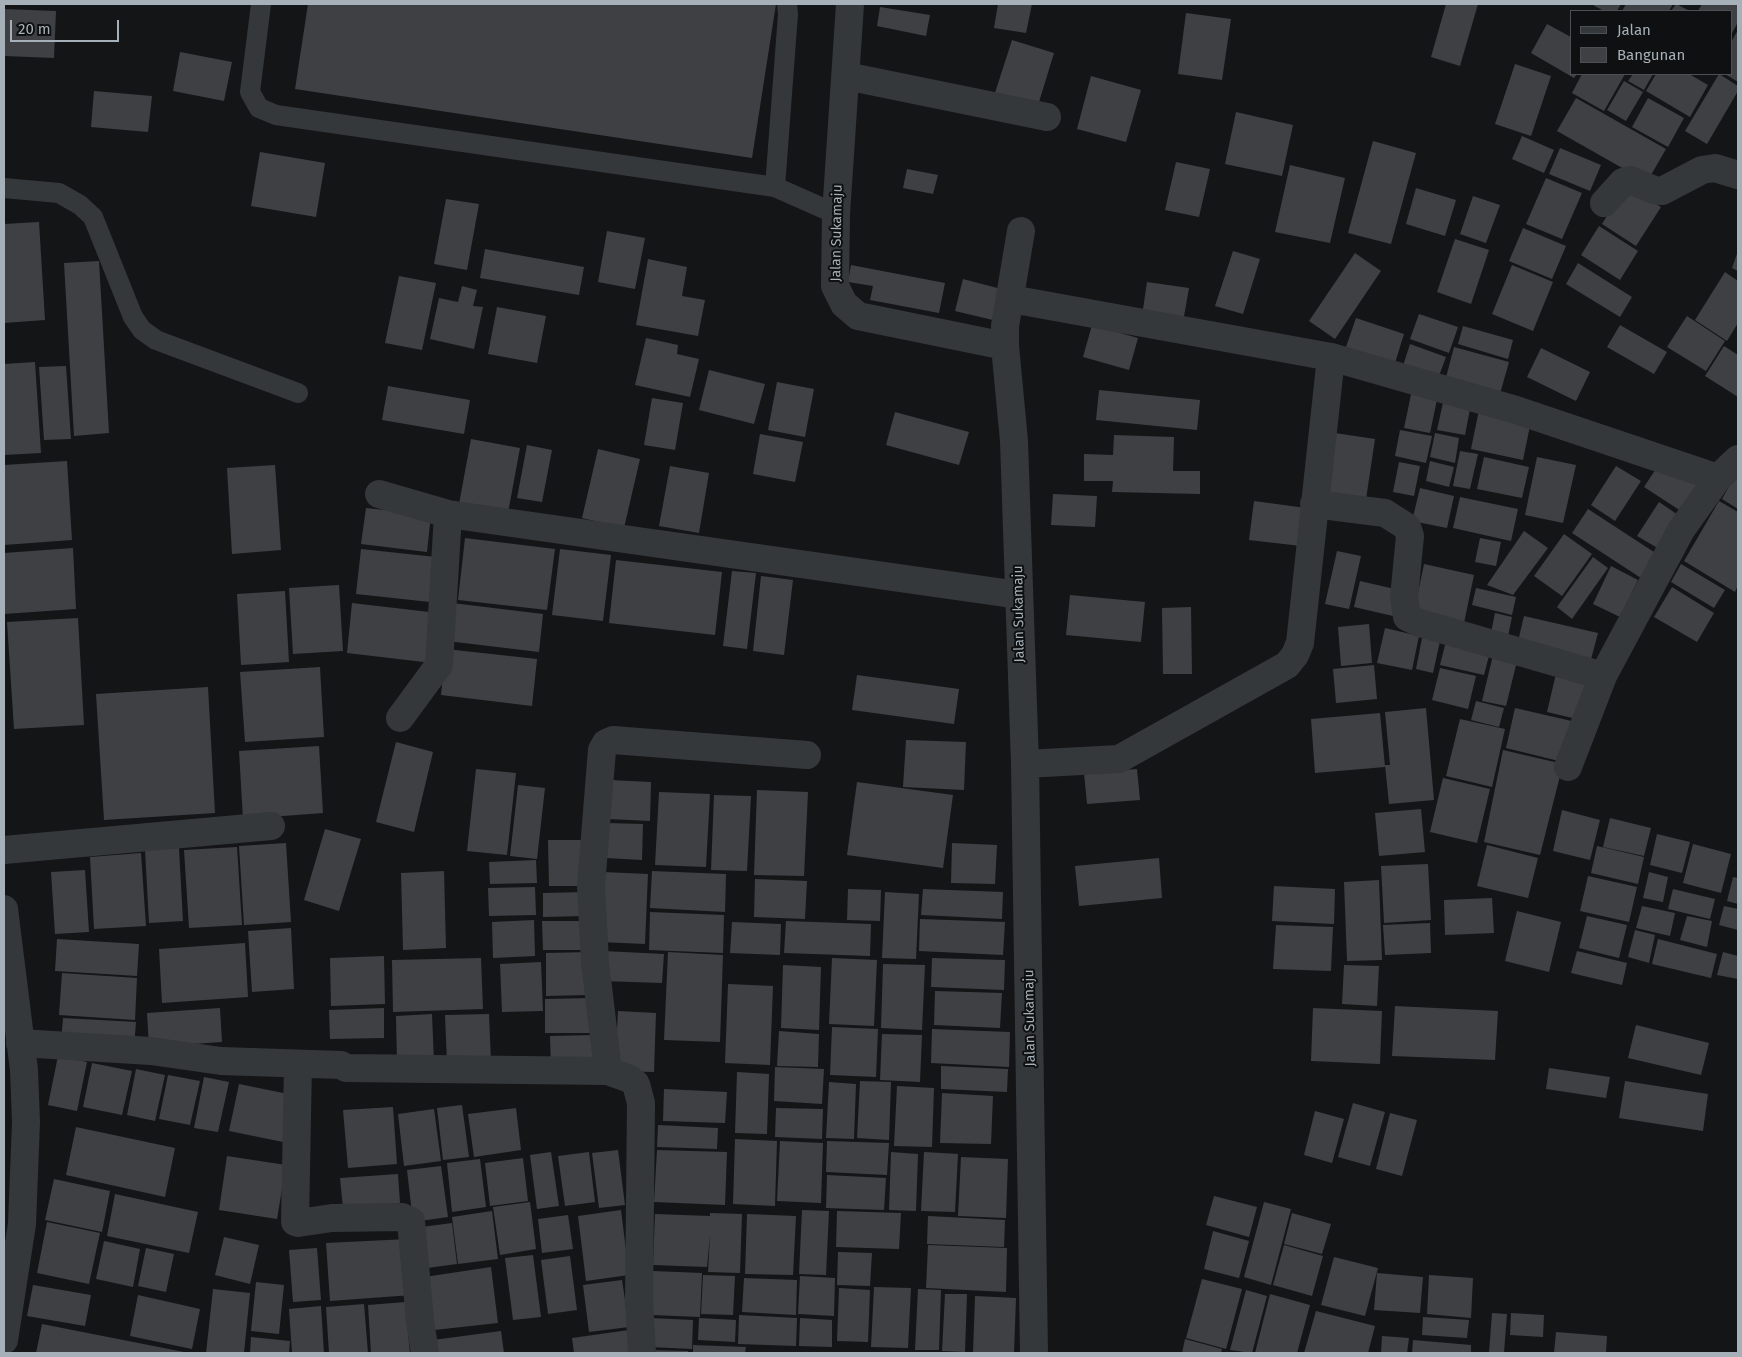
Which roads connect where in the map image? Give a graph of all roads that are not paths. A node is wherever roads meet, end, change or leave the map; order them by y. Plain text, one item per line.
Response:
1 (261, 4) edge
2 (787, 4) edge
3 (850, 4) edge
4 (846, 76) junction
5 (1047, 117) dead end
6 (1738, 175) edge
7 (775, 187) junction
8 (4, 188) edge
9 (1604, 203) dead end
10 (836, 214) junction
11 (1021, 231) dead end
12 (1011, 299) junction
13 (1005, 346) junction
14 (1331, 358) junction
15 (298, 393) dead end
16 (1738, 459) edge
17 (1718, 478) junction
18 (379, 494) dead end
19 (1314, 504) junction
20 (448, 514) junction
21 (1019, 595) junction
22 (1603, 676) junction
23 (400, 718) dead end
24 (807, 755) dead end
25 (1025, 764) junction
26 (1568, 767) dead end
27 (271, 826) dead end
28 (4, 850) edge
29 (4, 913) edge
30 (20, 1043) junction
31 (298, 1064) junction
32 (608, 1071) junction
33 (4, 1340) edge
34 (425, 1353) edge
35 (642, 1353) edge
36 (1034, 1353) edge

1 - 7 lane
2 - 7 lane
3 - 4 street, Jalan Sukamaju
4 - 5 street
4 - 10 street, Jalan Sukamaju
6 - 9 street
7 - 10 lane
8 - 15 lane
10 - 13 street, Jalan Sukamaju
11 - 12 street
12 - 13 street
12 - 14 street
13 - 21 street, Jalan Sukamaju
14 - 17 street
14 - 19 street
16 - 17 street
17 - 22 street
18 - 20 street
19 - 22 street
19 - 25 street
20 - 21 street
20 - 23 street
21 - 25 street, Jalan Sukamaju
22 - 26 street
24 - 32 street
25 - 36 street, Jalan Sukamaju
27 - 28 street
29 - 30 street
30 - 31 street
30 - 33 street
31 - 32 street
31 - 34 street
32 - 35 street

